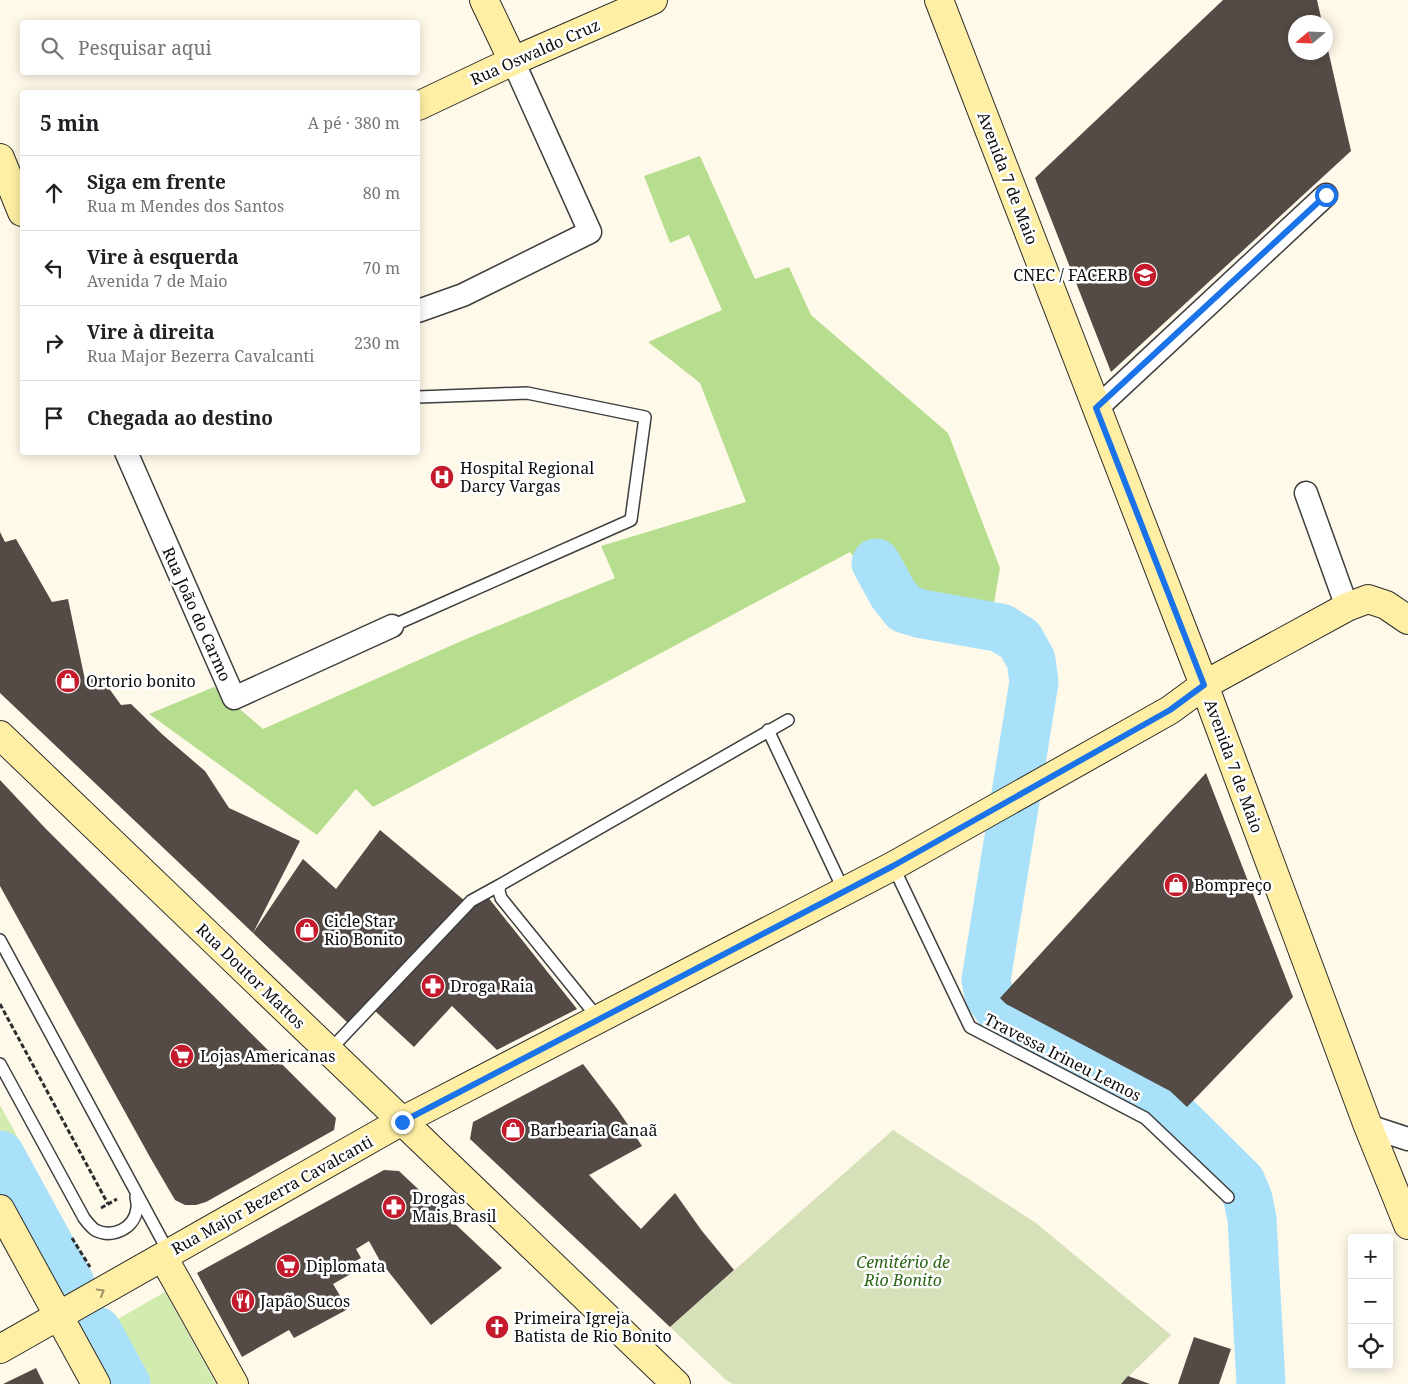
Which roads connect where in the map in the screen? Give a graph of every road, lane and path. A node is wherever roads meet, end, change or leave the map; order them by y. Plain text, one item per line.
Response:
1 (484, 0) edge
2 (653, 0) edge
3 (939, 0) edge
4 (513, 61) junction
5 (420, 105) edge
6 (0, 158) edge
7 (1326, 195) dead end
8 (20, 207) edge
9 (420, 310) edge
10 (420, 397) edge
11 (1096, 408) junction
12 (127, 455) edge
13 (1306, 493) dead end
14 (1347, 607) junction
15 (1408, 620) edge
16 (392, 626) joint
17 (1204, 685) junction
18 (788, 720) dead end
19 (768, 730) junction
20 (0, 735) edge
21 (893, 866) junction
22 (500, 885) junction
23 (844, 891) junction
24 (0, 940) edge
25 (0, 1004) edge
26 (598, 1018) junction
27 (329, 1051) junction
28 (0, 1064) edge
29 (402, 1122) junction
30 (1368, 1126) junction
31 (1408, 1139) edge
32 (134, 1189) junction
33 (1228, 1197) dead end
34 (108, 1204) dead end
35 (0, 1209) edge
36 (1408, 1225) edge
37 (166, 1255) junction
38 (59, 1317) junction
39 (0, 1349) edge
40 (96, 1384) edge
41 (234, 1384) edge
42 (676, 1384) edge

1 - 4 main road
2 - 4 main road, Rua Oswaldo Cruz
3 - 11 main road, Avenida 7 de Maio
4 - 5 main road, Rua Oswaldo Cruz
4 - 9 street
6 - 8 main road
7 - 11 street
10 - 16 lane
11 - 17 main road, Avenida 7 de Maio
12 - 16 street, Rua João do Carmo
13 - 14 street
14 - 15 main road, Rua Major Bezerra Cavalcanti
14 - 17 main road, Rua Major Bezerra Cavalcanti
17 - 21 main road, Rua Major Bezerra Cavalcanti
17 - 30 main road, Avenida 7 de Maio
18 - 19 lane
19 - 22 lane
19 - 23 lane
20 - 27 main road, Rua Doutor Mattos
21 - 23 main road, Rua Major Bezerra Cavalcanti
21 - 33 lane, Travessa Irineu Lemos
22 - 26 lane
22 - 27 lane
23 - 26 main road, Rua Major Bezerra Cavalcanti
24 - 32 lane
25 - 34 path
26 - 29 main road, Rua Major Bezerra Cavalcanti
27 - 29 main road, Rua Doutor Mattos
28 - 32 lane
29 - 37 main road, Rua Major Bezerra Cavalcanti
29 - 42 main road, Rua Doutor Mattos
30 - 31 street
30 - 36 main road, Avenida 7 de Maio
32 - 37 lane
35 - 38 main road
38 -> 37 main road, Rua Major Bezerra Cavalcanti
37 - 41 main road
38 - 39 main road, Rua Major Bezerra Cavalcanti
38 - 40 main road

